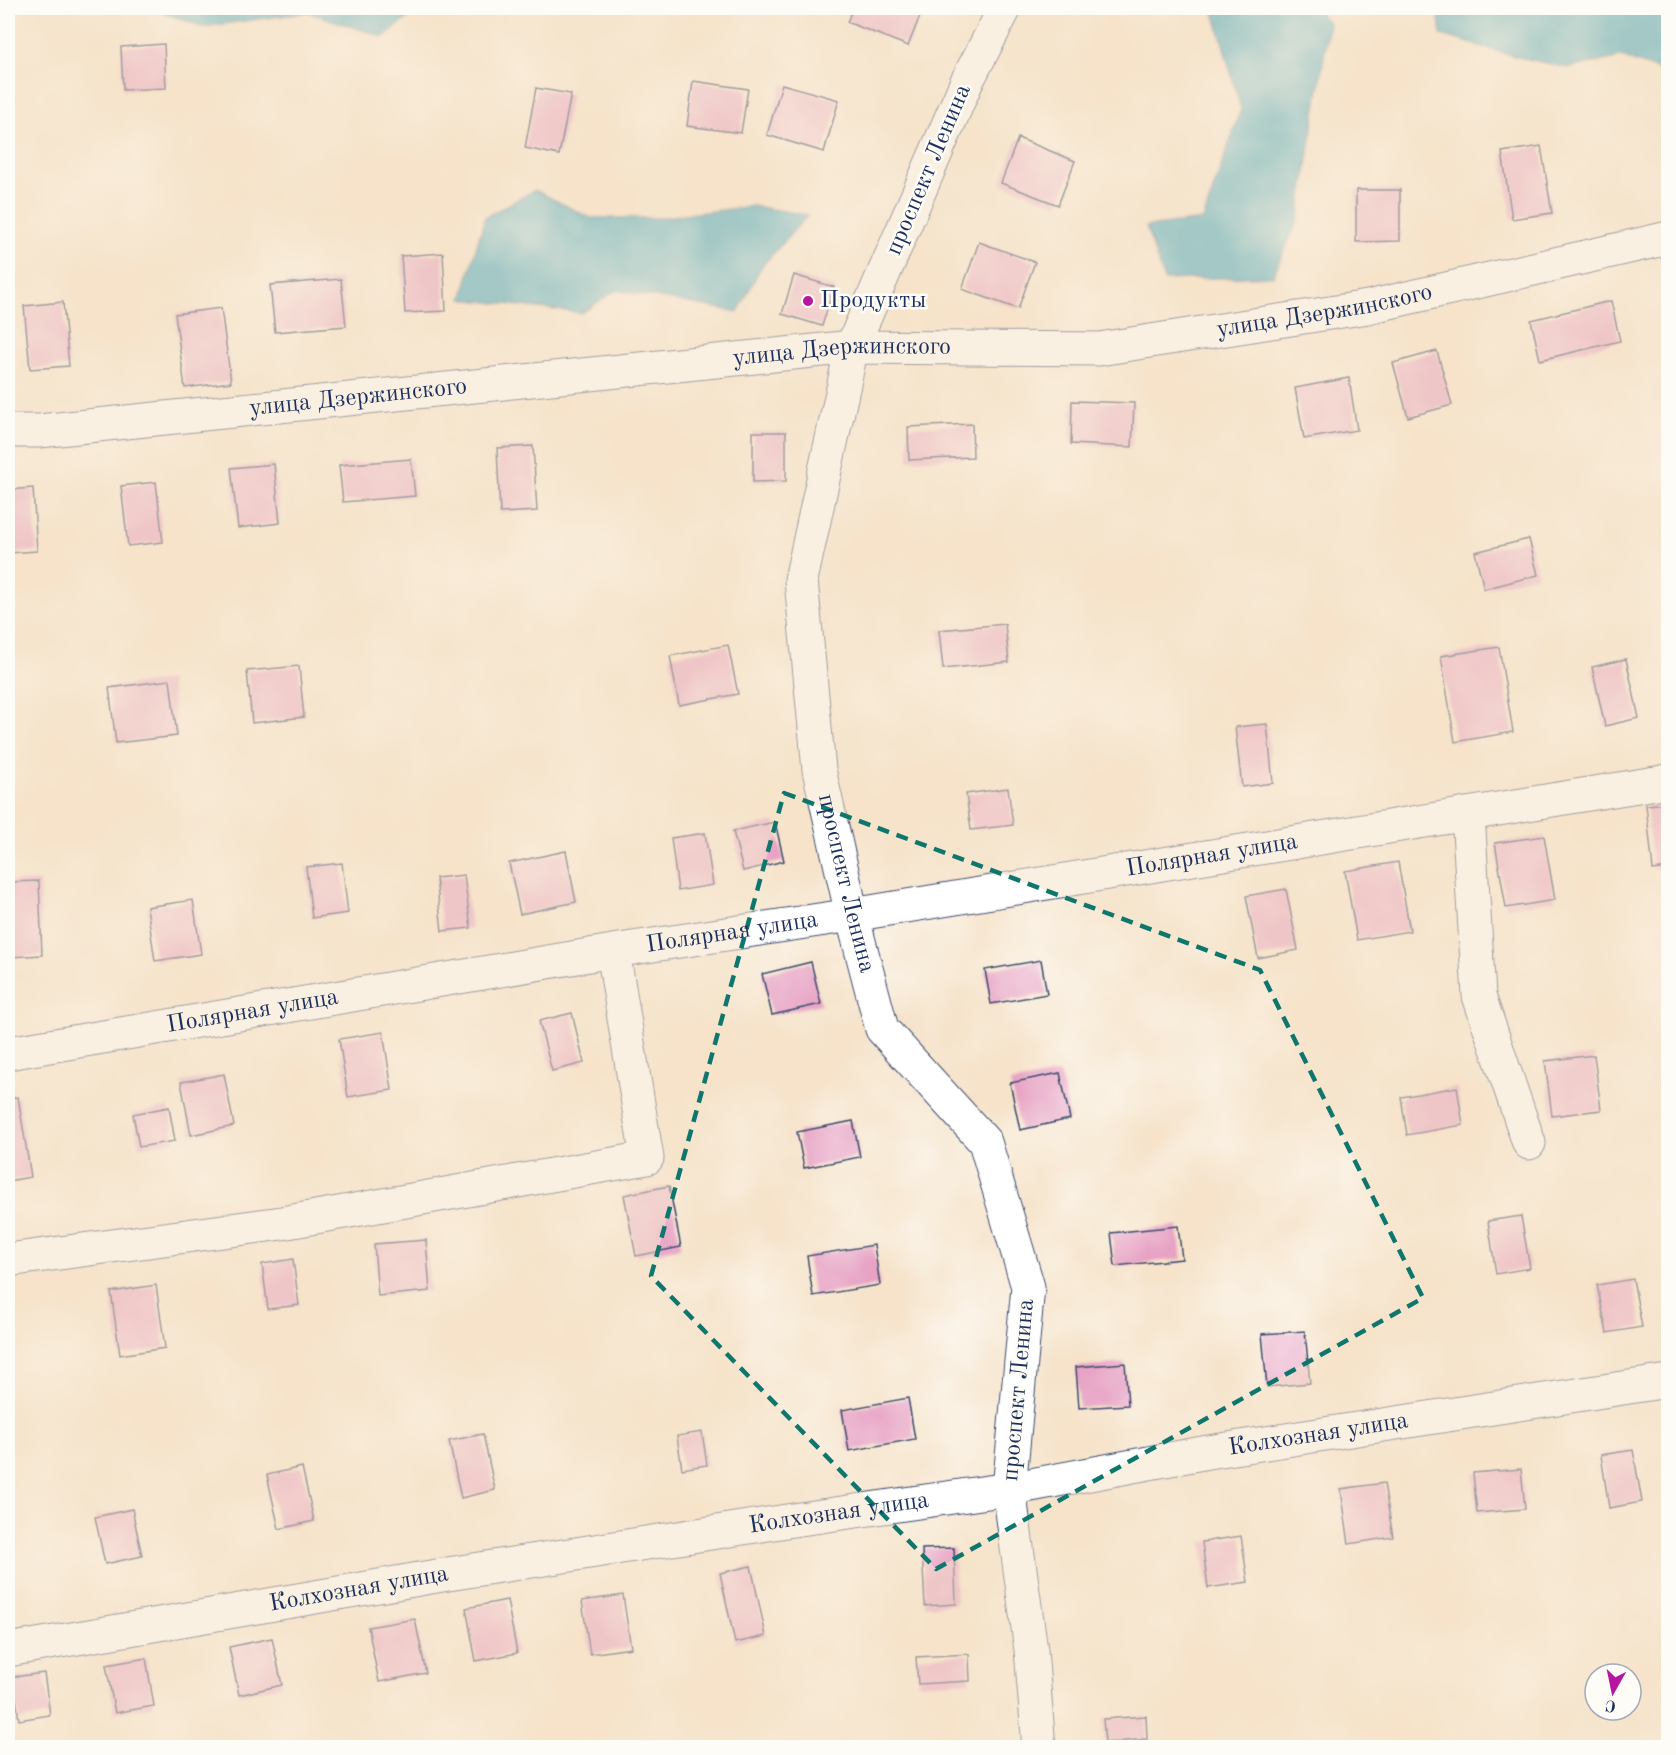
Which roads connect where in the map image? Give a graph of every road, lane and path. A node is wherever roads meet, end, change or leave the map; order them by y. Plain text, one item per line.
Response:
1 (1005, 8) edge
2 (1668, 237) edge
3 (852, 347) junction
4 (8, 431) edge
5 (1668, 781) edge
6 (1468, 814) junction
7 (852, 915) junction
8 (613, 951) junction
9 (8, 1053) edge
10 (1529, 1143) dead end
11 (8, 1260) edge
12 (1668, 1381) edge
13 (1009, 1489) junction
14 (8, 1650) edge
15 (1039, 1748) edge

1 - 3 street, проспект Ленина
2 - 3 street, улица Дзержинского
3 - 4 street, улица Дзержинского
3 - 7 street, проспект Ленина
5 - 6 street, Полярная улица
6 - 7 street, Полярная улица
6 - 10 street
7 - 8 street, Полярная улица
7 - 13 street, проспект Ленина
8 - 9 street, Полярная улица
8 - 11 street
12 - 13 street, Колхозная улица
13 - 14 street, Колхозная улица
13 - 15 street, проспект Ленина

